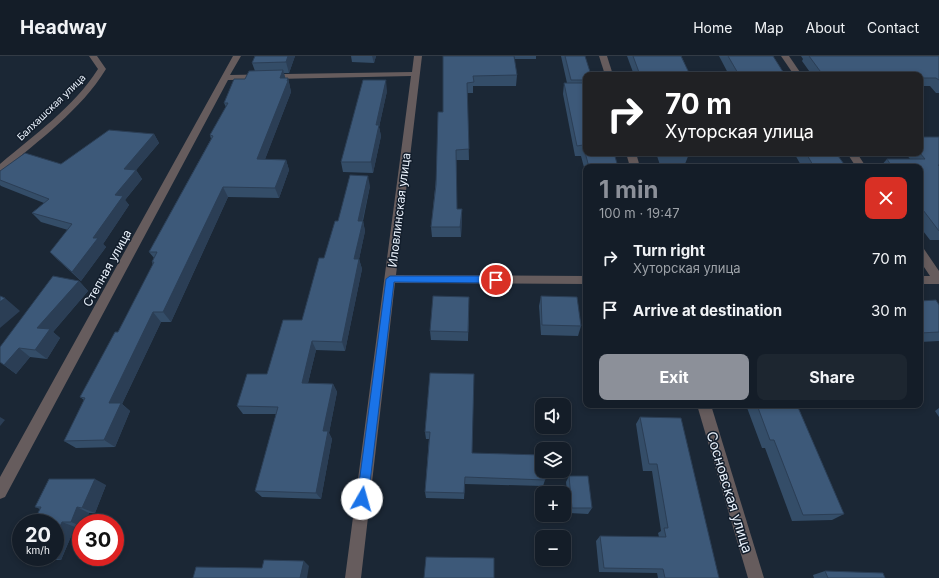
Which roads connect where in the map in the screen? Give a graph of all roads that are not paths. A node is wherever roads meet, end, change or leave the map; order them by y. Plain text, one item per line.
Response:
1 (93, 56) edge
2 (237, 56) edge
3 (418, 56) edge
4 (603, 56) edge
5 (785, 56) edge
6 (608, 72) edge
7 (796, 72) edge
8 (416, 74) junction
9 (225, 78) junction
10 (0, 169) edge
11 (923, 256) edge
12 (390, 279) junction
13 (583, 280) edge
14 (923, 280) edge
15 (939, 280) edge
16 (705, 408) edge
17 (0, 492) edge
18 (353, 578) edge
19 (756, 578) edge

1 - 10 street, Балхашская улица
2 - 9 street, Степная улица
3 - 8 street, Иловлинская улица
4 - 6 street
5 - 7 street
8 - 9 street
8 - 12 street, Иловлинская улица
9 - 17 street, Степная улица
11 - 15 street
12 - 13 street
12 - 18 street, Иловлинская улица
14 - 15 street
16 - 19 street, Сосновская улица

